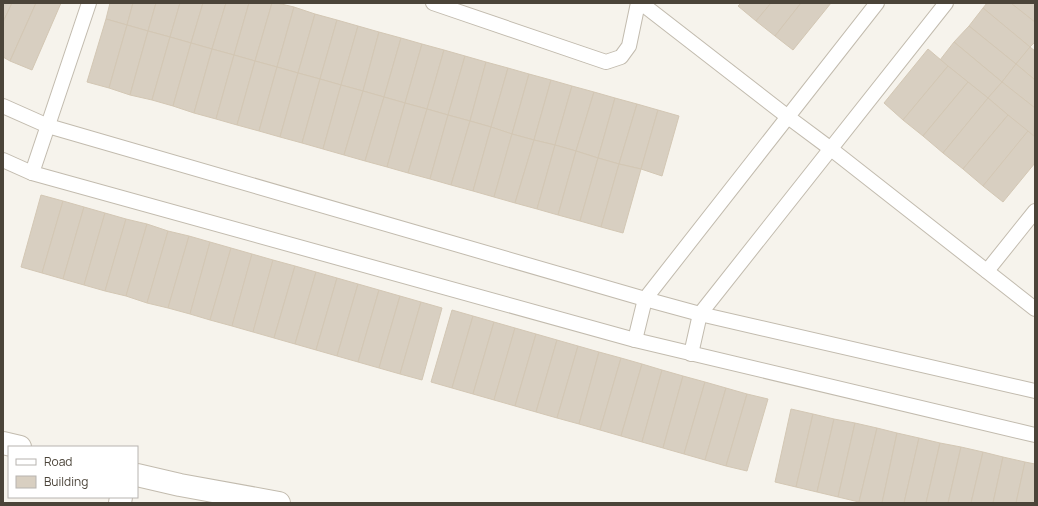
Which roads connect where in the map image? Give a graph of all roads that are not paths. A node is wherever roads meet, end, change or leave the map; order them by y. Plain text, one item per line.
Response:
1 (89, 3) edge
2 (433, 3) edge
3 (638, 3) edge
4 (641, 3) edge
5 (877, 3) edge
6 (946, 3) edge
7 (3, 106) edge
8 (788, 117) junction
9 (48, 126) junction
10 (831, 149) junction
11 (3, 160) edge
12 (32, 173) junction
13 (1035, 211) edge
14 (987, 272) junction
15 (645, 299) junction
16 (1035, 309) edge
17 (700, 314) junction
18 (635, 340) junction
19 (691, 354) junction
20 (1035, 392) edge
21 (1035, 435) edge
22 (3, 443) edge
23 (16, 446) edge
24 (138, 475) edge
25 (278, 503) edge

1 - 9 lane
2 - 3 lane
4 - 8 lane
5 - 8 lane
6 - 10 lane
7 - 9 lane
8 - 10 lane
8 - 15 lane
9 - 12 lane
9 - 15 lane
10 - 14 lane
10 - 17 lane
11 - 12 lane
12 - 18 lane
13 - 14 lane
14 - 16 lane
15 - 17 lane
15 - 18 lane
17 - 19 lane
17 - 20 lane
18 - 19 lane
19 - 21 lane
22 - 23 street
24 - 25 street

